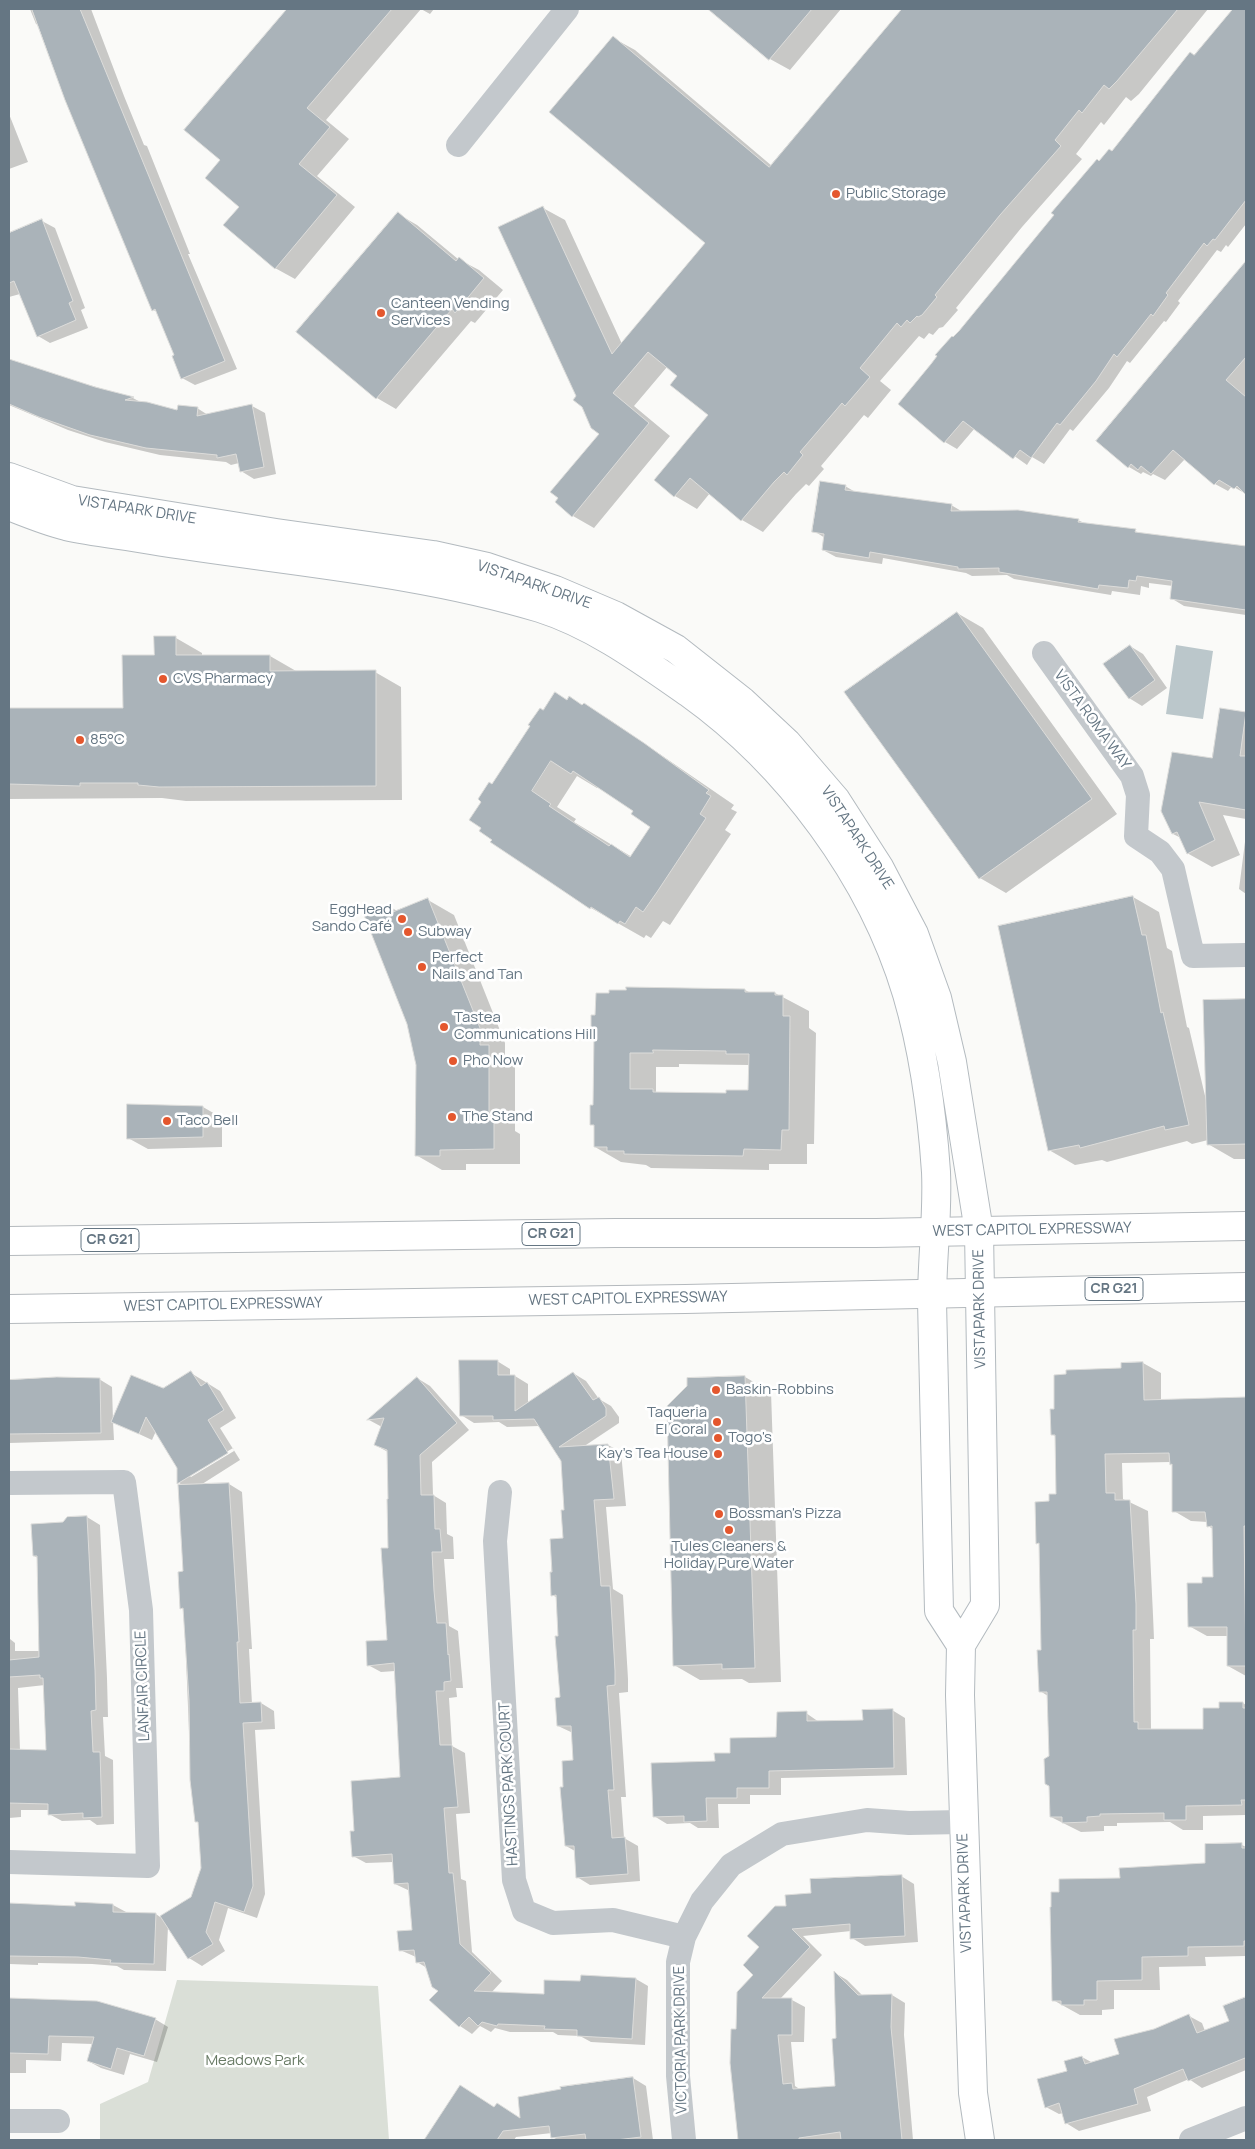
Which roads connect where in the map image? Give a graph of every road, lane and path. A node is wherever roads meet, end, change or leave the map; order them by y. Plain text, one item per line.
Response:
1 (567, 9) edge
2 (458, 145) dead end
3 (9, 477) edge
4 (9, 506) edge
5 (1044, 653) dead end
6 (1246, 955) edge
7 (1246, 1226) edge
8 (935, 1231) junction
9 (979, 1231) junction
10 (9, 1241) edge
11 (1246, 1287) edge
12 (981, 1292) junction
13 (932, 1293) junction
14 (9, 1309) edge
15 (9, 1483) edge
16 (500, 1492) dead end
17 (961, 1645) junction
18 (962, 1822) junction
19 (9, 1862) edge
20 (684, 1937) junction
21 (1246, 2118) edge
22 (9, 2121) edge
23 (58, 2121) dead end
24 (684, 2140) edge
25 (980, 2140) edge
26 (1191, 2140) edge

1 - 2 street
3 - 9 main road, VISTAPARK DRIVE
4 - 8 main road, VISTAPARK DRIVE
5 - 6 street, VISTA ROMA WAY
7 - 9 main road, WEST CAPITOL EXPRESSWAY / CR G21
8 - 9 main road, WEST CAPITOL EXPRESSWAY / CR G21
8 - 10 main road, WEST CAPITOL EXPRESSWAY / CR G21
8 - 13 main road, VISTAPARK DRIVE
9 - 12 main road, VISTAPARK DRIVE
11 - 12 main road, WEST CAPITOL EXPRESSWAY / CR G21
12 - 13 main road, WEST CAPITOL EXPRESSWAY / CR G21
12 - 17 main road, VISTAPARK DRIVE
13 - 14 main road, WEST CAPITOL EXPRESSWAY / CR G21
13 - 17 main road, VISTAPARK DRIVE
15 - 19 street, LANFAIR CIRCLE
16 - 20 street, HASTINGS PARK COURT
17 - 18 main road, VISTAPARK DRIVE
18 - 20 street, VICTORIA PARK DRIVE
18 - 25 main road, VISTAPARK DRIVE
20 - 24 street, VICTORIA PARK DRIVE
21 - 26 street
22 - 23 street

